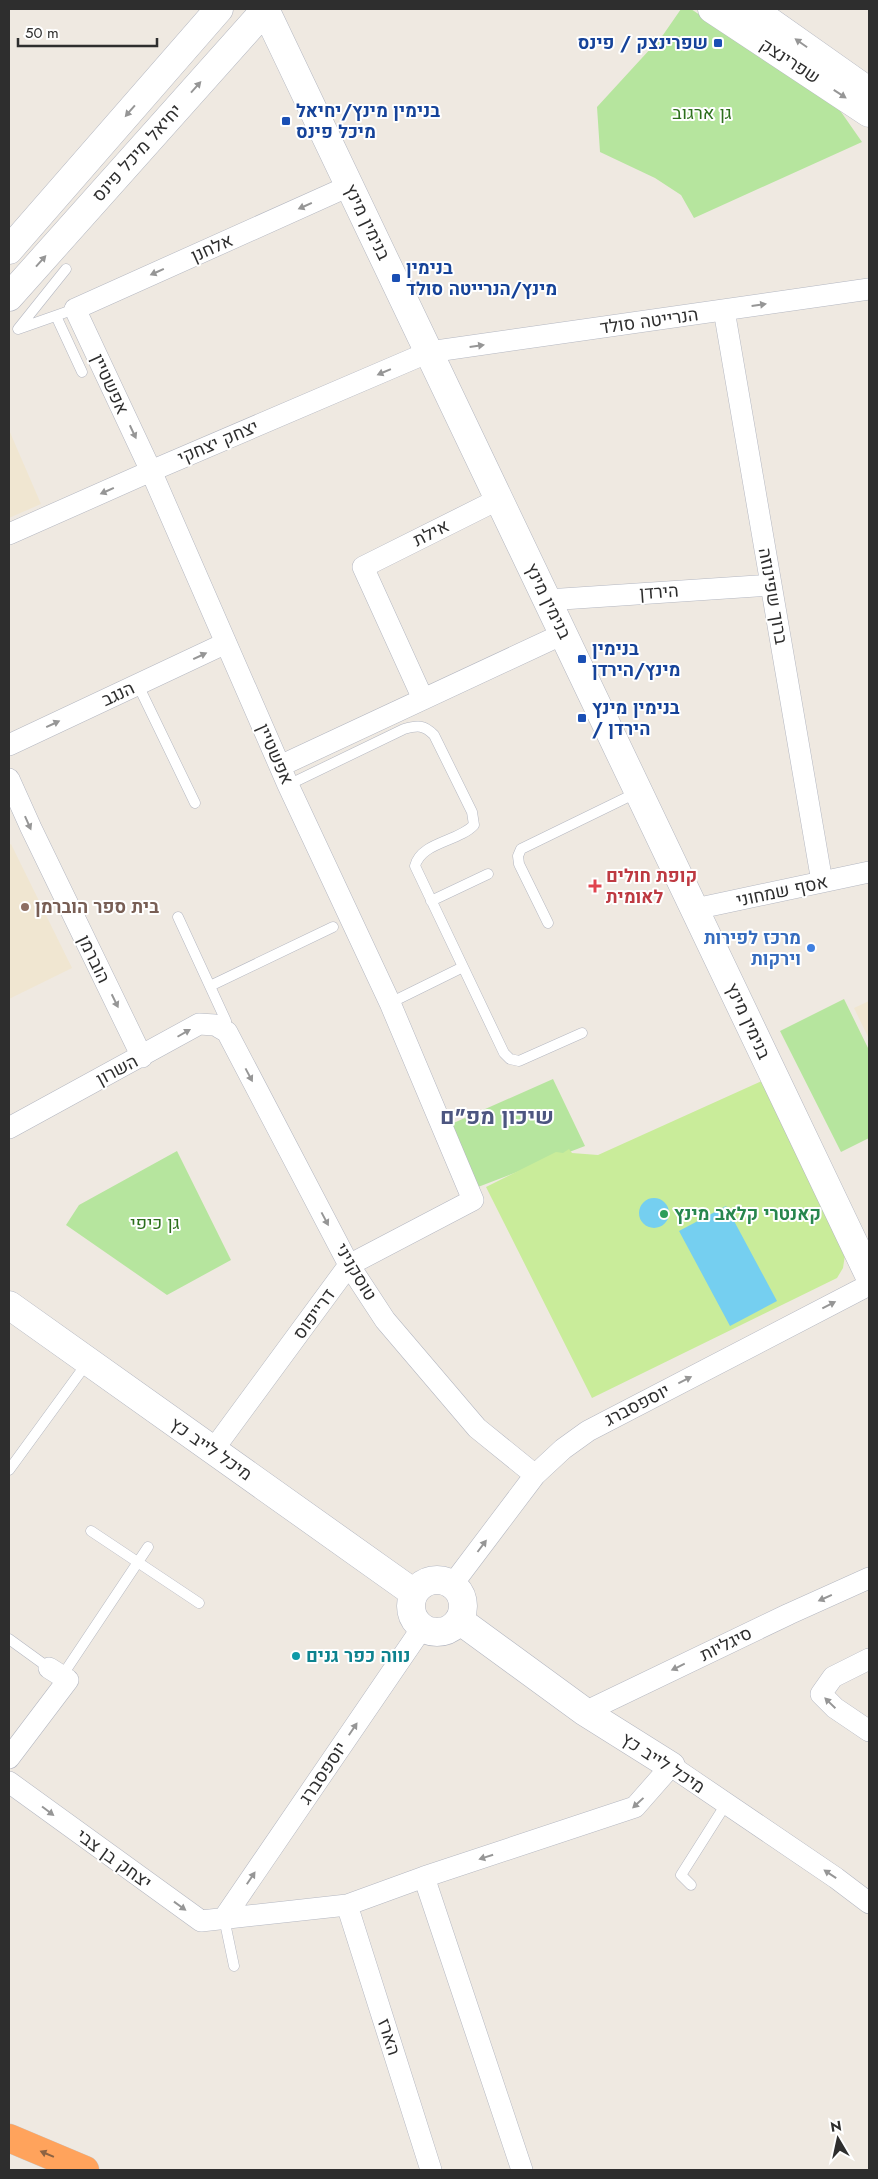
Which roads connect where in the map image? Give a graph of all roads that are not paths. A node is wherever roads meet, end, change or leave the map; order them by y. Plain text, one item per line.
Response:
1 (220, 9) edge
2 (265, 9) edge
3 (712, 9) edge
4 (752, 9) edge
5 (230, 49) junction
6 (285, 50) junction
7 (869, 92) edge
8 (869, 113) edge
9 (349, 186) junction
10 (9, 250) edge
11 (66, 270) dead end
12 (869, 289) edge
13 (9, 297) edge
14 (724, 310) junction
15 (66, 313) junction
16 (429, 352) junction
17 (82, 372) dead end
18 (151, 471) junction
19 (498, 499) junction
20 (9, 534) edge
21 (771, 585) junction
22 (547, 600) junction
23 (563, 634) junction
24 (226, 643) junction
25 (138, 685) junction
26 (423, 699) junction
27 (9, 745) edge
28 (284, 775) junction
29 (9, 779) edge
30 (638, 792) junction
31 (195, 803) dead end
32 (869, 872) edge
33 (488, 874) dead end
34 (822, 882) junction
35 (431, 901) junction
36 (694, 909) junction
37 (178, 917) dead end
38 (548, 923) dead end
39 (333, 927) dead end
40 (463, 967) junction
41 (210, 986) junction
42 (390, 1003) junction
43 (226, 1032) junction
44 (582, 1033) dead end
45 (142, 1057) junction
46 (9, 1128) edge
47 (473, 1200) joint
48 (349, 1265) junction
49 (869, 1275) edge
50 (869, 1285) edge
51 (9, 1305) edge
52 (88, 1362) junction
53 (213, 1450) junction
54 (9, 1470) edge
55 (535, 1475) junction
56 (91, 1531) dead end
57 (148, 1547) dead end
58 (138, 1562) junction
59 (869, 1578) edge
60 (452, 1585) junction
61 (414, 1593) junction
62 (200, 1603) dead end
63 (459, 1620) junction
64 (422, 1628) junction
65 (9, 1640) edge
66 (869, 1658) edge
67 (56, 1672) junction
68 (585, 1712) junction
69 (869, 1731) edge
70 (9, 1758) edge
71 (670, 1766) junction
72 (9, 1782) edge
73 (726, 1804) junction
74 (424, 1878) junction
75 (690, 1885) dead end
76 (869, 1903) edge
77 (347, 1905) junction
78 (224, 1918) junction
79 (234, 1966) dead end
80 (9, 2138) edge
81 (85, 2170) edge
82 (431, 2170) edge
83 (522, 2170) edge

1 -> 10 street, יחיאל מיכל פינס
2 - 5 street, יחיאל מיכל פינס
2 - 6 street, בנימין מינץ
3 -> 8 street, שפרינצק
7 -> 4 street, שפרינצק
5 - 6 street
13 -> 5 street, יחיאל מיכל פינס
6 - 9 street, בנימין מינץ
9 -> 15 street, אלחנן
9 - 16 street, בנימין מינץ
11 - 15 lane
14 -> 12 street, הנרייטה סולד
16 -> 14 street, הנרייטה סולד
14 - 21 street, ברוך שפינוזה
15 - 17 lane
15 -> 18 street, אפשטיין
16 -> 18 street, יצחק יצחקי
16 - 19 street, בנימין מינץ
18 -> 20 street, יצחק יצחקי
18 - 24 street, אפשטיין
19 - 22 street, בנימין מינץ
19 - 26 street, אילת
21 - 22 street, הירדן
21 - 34 street, ברוך שפינוזה
22 - 23 street, בנימין מינץ
23 - 26 street
23 - 30 street, בנימין מינץ
25 -> 24 street, הנגב
24 - 28 street, אפשטיין
27 -> 25 street, הנגב
25 - 31 lane
26 - 28 street
28 - 35 lane
28 - 42 street, אפשטיין
29 -> 45 street, הוברמן
30 - 36 street, בנימין מינץ
30 - 38 lane
32 - 34 street, אסף שמחוני
33 - 35 lane
34 - 36 street, אסף שמחוני
35 - 40 lane
36 - 49 street, בנימין מינץ
37 - 41 lane
39 - 41 lane
40 - 42 lane
40 - 44 lane
41 - 43 lane
42 - 47 street, אפשטיין
45 -> 43 street, השרון
43 -> 48 street, טוסקניני
45 - 46 street, השרון
47 - 48 street, דרייפוס
48 - 53 street, דרייפוס
48 - 55 street, טוסקניני
55 -> 50 street, יוספסברג
51 - 52 street, מיכל לייב כץ
52 - 53 street, מיכל לייב כץ
52 - 54 lane
53 - 61 street, מיכל לייב כץ
60 -> 55 street, יוספסברג
56 - 58 lane
57 - 58 lane
58 - 62 lane
58 - 67 lane
59 -> 68 street, סיגליות
60 - 61 street
60 - 63 street
61 - 64 street
63 - 64 street
63 - 68 street, מיכל לייב כץ
78 -> 64 street, יוספסברג
65 - 67 lane
69 -> 66 street
67 - 70 street
68 - 71 street, מיכל לייב כץ
71 - 73 street, מיכל לייב כץ
71 -> 74 street, יצחק בן צבי
72 -> 78 street, יצחק בן צבי
73 - 75 lane
76 -> 73 street, מיכל לייב כץ
74 - 77 street, יצחק בן צבי
74 - 83 street
77 - 78 street, יצחק בן צבי
77 - 82 street, הארז
78 - 79 lane
81 -> 80 highway

